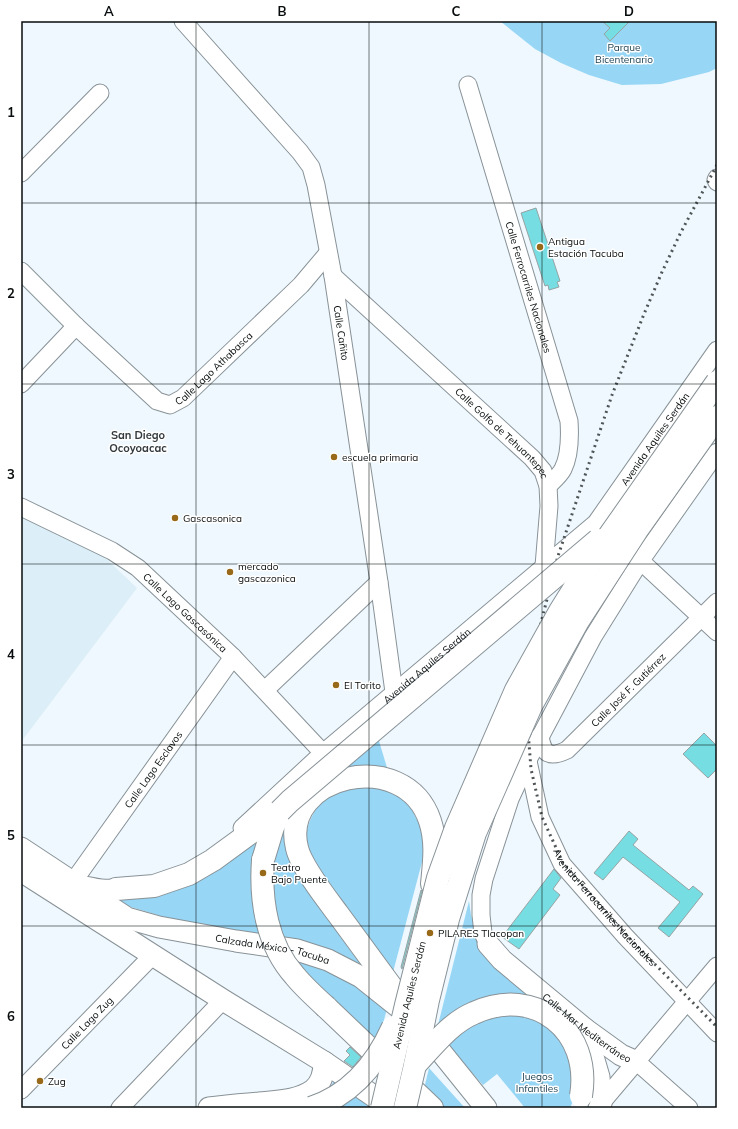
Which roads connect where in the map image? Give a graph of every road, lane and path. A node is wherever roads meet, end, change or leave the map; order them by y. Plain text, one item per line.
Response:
1 (183, 21) edge
2 (468, 84) dead end
3 (100, 92) dead end
4 (21, 173) edge
5 (328, 253) junction
6 (21, 271) edge
7 (333, 276) junction
8 (76, 326) junction
9 (717, 350) edge
10 (717, 382) edge
11 (21, 384) edge
12 (717, 417) edge
13 (717, 452) edge
14 (548, 486) junction
15 (21, 507) edge
16 (622, 520) junction
17 (596, 523) junction
18 (641, 560) junction
19 (544, 566) junction
20 (379, 582) junction
21 (717, 602) edge
22 (608, 613) junction
23 (702, 618) junction
24 (717, 632) edge
25 (234, 657) junction
26 (265, 690) junction
27 (394, 692) junction
28 (540, 736) junction
29 (323, 752) junction
30 (528, 761) junction
31 (280, 811) junction
32 (21, 848) edge
33 (21, 871) edge
34 (73, 882) junction
35 (116, 889) junction
36 (428, 915) junction
37 (488, 944) joint
38 (153, 956) junction
39 (717, 966) edge
40 (410, 987) junction
41 (223, 1000) junction
42 (687, 1002) junction
43 (416, 1021) junction
44 (585, 1029) junction
45 (717, 1033) edge
46 (324, 1062) junction
47 (637, 1062) junction
48 (415, 1065) junction
49 (21, 1090) edge
50 (291, 1104) edge
51 (589, 1104) edge
52 (120, 1108) edge
53 (209, 1108) edge
54 (311, 1108) edge
55 (382, 1108) edge
56 (391, 1108) edge
57 (405, 1108) edge
58 (432, 1108) edge
59 (486, 1108) edge
60 (689, 1108) edge

1 - 5 street, Calle Cañito
2 - 14 street, Calle Ferrocarriles Nacionales
3 - 4 street
5 - 7 street, Calle Cañito
5 - 8 street, Calle Lago Athabasca
6 - 8 street, Calle Lago Athabasca
7 - 14 street, Calle Golfo de Tehuantepec
7 - 20 street, Calle Cañito
8 - 11 street
9 - 17 street, Avenida Aquiles Serdán
10 - 16 highway, Avenida Aquiles Serdán, bridge
12 - 48 highway, Avenida Aquiles Serdán, bridge
13 - 18 street
14 - 19 street, Calle Golfo de Tehuantepec
15 - 25 street, Calle Lago Gascasónica
16 - 31 highway, bridge
16 - 36 highway, Avenida Aquiles Serdán, bridge
17 - 18 street
17 - 19 street, Avenida Aquiles Serdán
18 - 22 street
18 - 23 street
19 - 22 street
19 - 27 street, Avenida Aquiles Serdán
20 - 26 street
20 - 27 street, Calle Cañito
21 - 23 street, Calle José F. Gutiérrez
22 - 28 street
23 - 24 street
23 - 28 street, Calle José F. Gutiérrez
25 - 26 street, Calle Lago Gascasónica
25 - 34 street, Calle Lago Esclavos
26 - 29 street, Calle Lago Gascasónica
27 - 29 street, Avenida Aquiles Serdán
28 - 30 street
29 - 35 street, Avenida Aquiles Serdán
30 - 37 street
30 - 42 street, Avenida Ferrocarriles Nacionales
31 - 35 highway
31 - 58 highway, bridge
32 - 34 main road, Calzada México - Tacuba
33 - 38 main road
34 - 35 street, Avenida Aquiles Serdán
34 - 43 main road, Calzada México - Tacuba
36 - 40 highway, Avenida Aquiles Serdán, bridge
36 - 43 highway, bridge
37 - 44 main road, Calle Mar Mediterráneo
38 - 41 main road
38 - 49 street, Calle Lago Zug
39 - 42 street
40 - 54 highway, bridge
40 - 55 highway, Avenida Aquiles Serdán, bridge
41 - 46 main road
41 - 52 street
42 - 45 street, Avenida Ferrocarriles Nacionales
42 - 47 street
43 - 59 main road, Calzada México - Tacuba
44 - 47 main road, Calle Mar Mediterráneo
44 - 51 main road
46 - 50 main road
46 - 56 main road
47 - 51 street
47 - 60 street, Calle Mar Mediterráneo
48 - 51 highway, bridge
48 - 57 highway, Avenida Aquiles Serdán, bridge
50 - 53 main road

